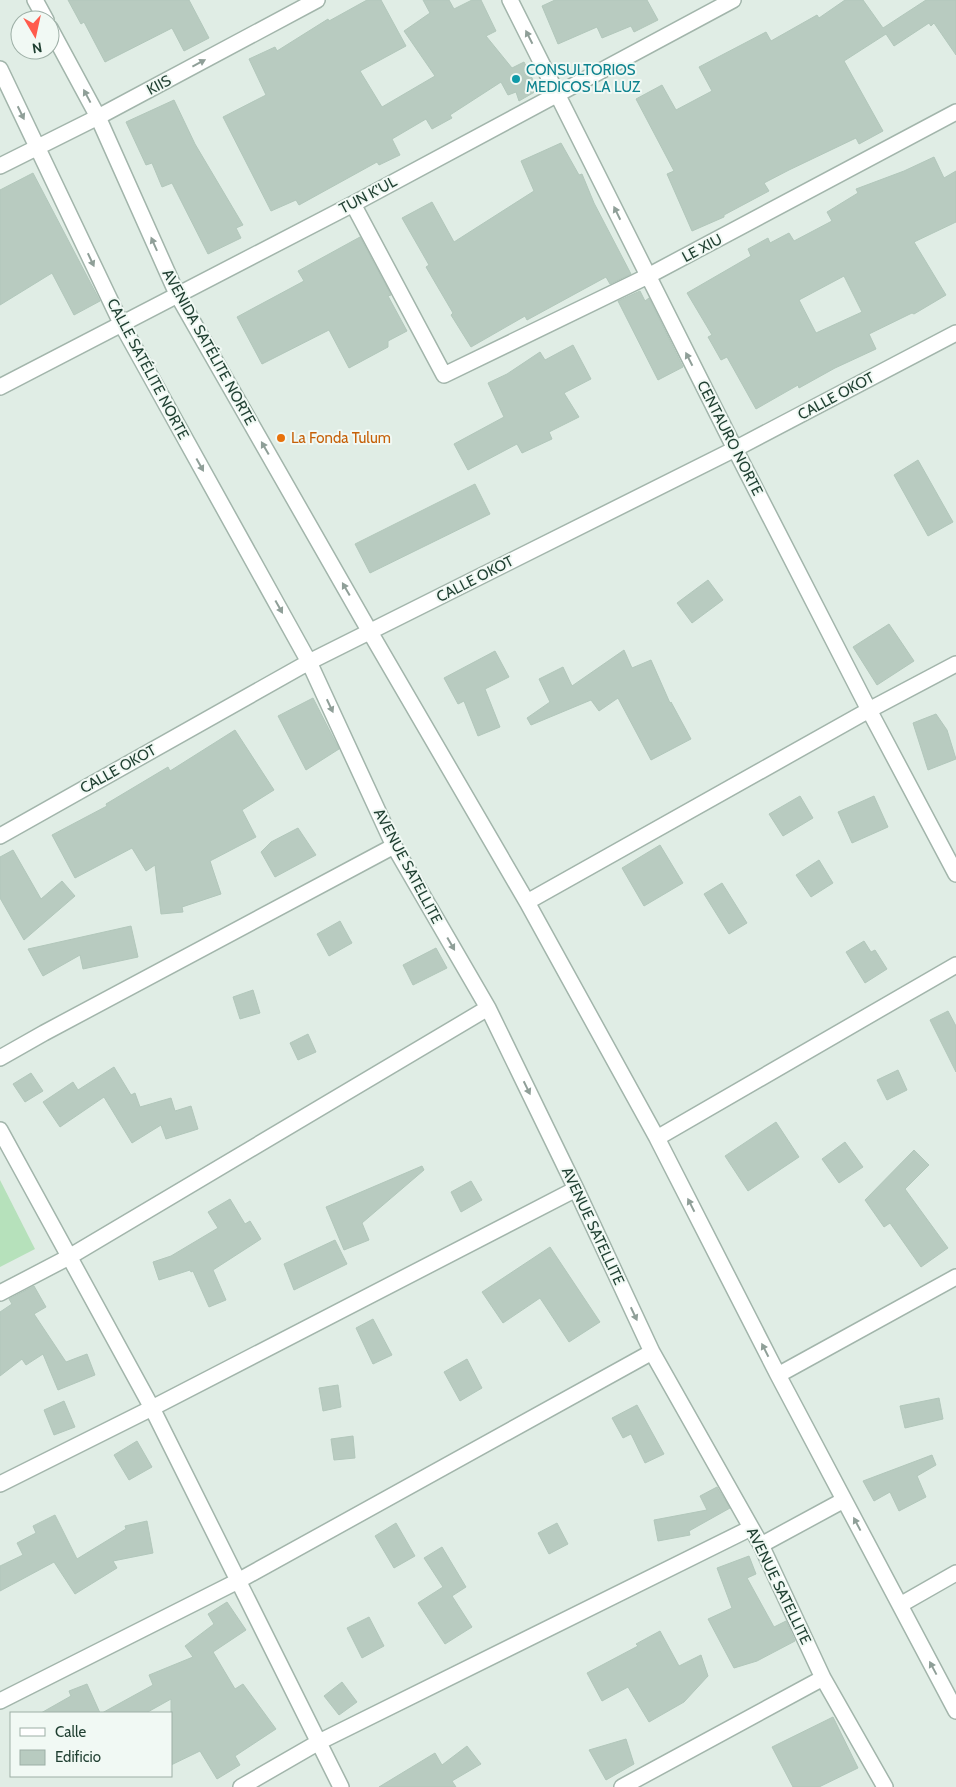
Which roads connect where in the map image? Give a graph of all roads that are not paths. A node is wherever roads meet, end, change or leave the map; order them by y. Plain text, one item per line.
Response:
1 (317, 0) edge
2 (510, 0) edge
3 (734, 0) edge
4 (60, 47) edge
5 (0, 69) edge
6 (559, 94) junction
7 (956, 112) edge
8 (98, 117) junction
9 (38, 147) junction
10 (0, 166) edge
11 (352, 204) junction
12 (648, 276) junction
13 (177, 294) junction
14 (121, 323) junction
15 (956, 333) edge
16 (0, 386) edge
17 (735, 449) junction
18 (370, 632) junction
19 (310, 662) junction
20 (956, 664) edge
21 (869, 710) junction
22 (0, 836) edge
23 (394, 846) junction
24 (956, 874) edge
25 (527, 902) junction
26 (956, 965) edge
27 (488, 1008) junction
28 (0, 1058) edge
29 (0, 1130) edge
30 (658, 1138) junction
31 (576, 1189) junction
32 (69, 1257) junction
33 (956, 1277) edge
34 (0, 1293) edge
35 (652, 1352) junction
36 (778, 1374) junction
37 (152, 1408) junction
38 (0, 1484) edge
39 (844, 1500) junction
40 (751, 1528) junction
41 (761, 1546) junction
42 (956, 1572) edge
43 (238, 1581) junction
44 (900, 1605) junction
45 (823, 1678) junction
46 (0, 1701) edge
47 (956, 1711) edge
48 (319, 1742) junction
49 (242, 1787) edge
50 (340, 1787) edge
51 (622, 1787) edge
52 (885, 1787) edge

8 -> 1 street, KIIS
6 -> 2 street, CENTAURO NORTE
3 - 6 street, TUN K'UL
8 -> 4 street, AVENIDA SATÉLITE NORTE
5 -> 9 street, CALLE SATÉLITE NORTE
6 - 11 street, TUN K'UL
12 -> 6 street, CENTAURO NORTE
7 - 12 street, LE XIU
8 - 9 street, KIIS
13 -> 8 street, AVENIDA SATÉLITE NORTE
9 - 10 street, KIIS
9 -> 14 street, CALLE SATÉLITE NORTE
11 - 12 street, LE XIU
11 - 13 street, TUN K'UL
17 -> 12 street, CENTAURO NORTE
13 - 14 street, TUN K'UL
18 -> 13 street, AVENIDA SATÉLITE NORTE
14 - 16 street, TUN K'UL
14 -> 19 street, CALLE SATÉLITE NORTE
15 - 17 street, CALLE OKOT
17 - 18 street, CALLE OKOT
17 - 21 street, CENTAURO NORTE
18 - 19 street, CALLE OKOT
18 - 25 street, AVENIDA SATÉLITE NORTE
19 - 22 street, CALLE OKOT
19 -> 23 street, AVENUE SATELLITE
20 - 21 street
21 - 24 street, CENTAURO NORTE
21 - 25 street
23 -> 27 street, AVENUE SATELLITE
23 - 28 street
25 - 30 street, AVENIDA SATÉLITE NORTE
26 - 30 street
27 -> 31 street, AVENUE SATELLITE
27 - 32 street
29 - 32 street
36 -> 30 street, AVENIDA SATÉLITE NORTE
31 -> 35 street, AVENUE SATELLITE
31 - 37 street
32 - 34 street
32 - 37 street
33 - 36 street
35 - 40 street, AVENUE SATELLITE
35 - 43 street
36 - 39 street, AVENIDA SATÉLITE NORTE
37 - 38 street
37 - 43 street
39 - 41 street
44 -> 39 street, AVENIDA SATÉLITE NORTE
40 - 41 street, AVENUE SATELLITE
40 - 48 street
41 - 45 street, AVENUE SATELLITE
42 - 44 street
43 - 46 street
43 - 48 street
47 -> 44 street, AVENIDA SATÉLITE NORTE
45 - 51 street
45 - 52 street, AVENUE SATELLITE
48 - 49 street
48 - 50 street

